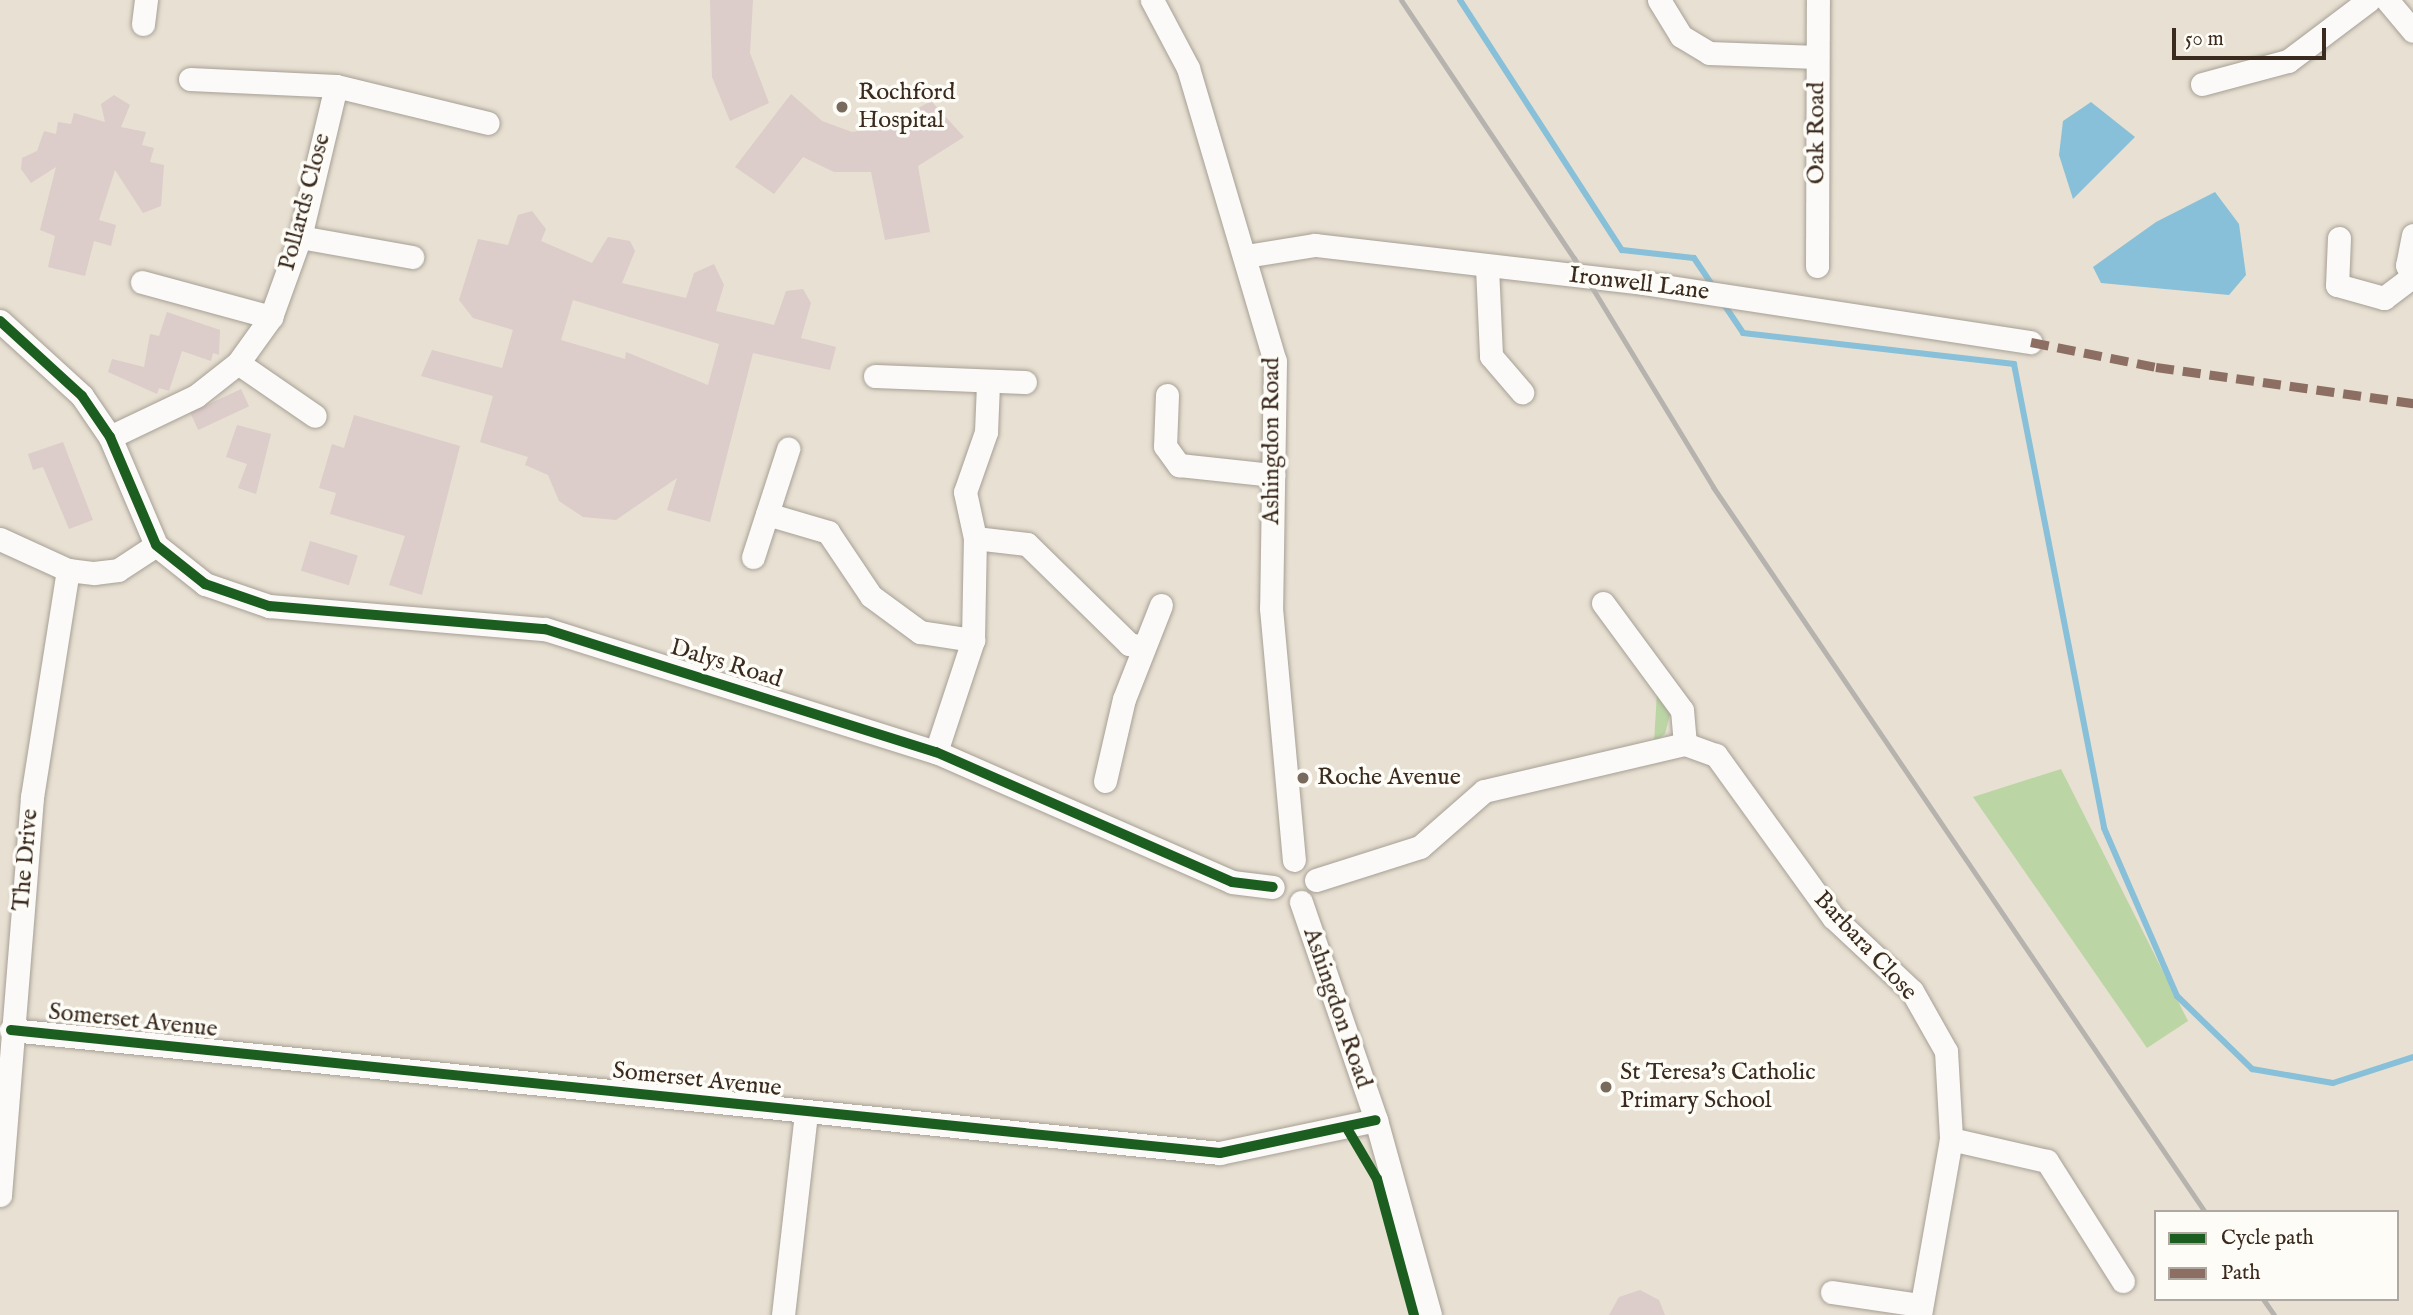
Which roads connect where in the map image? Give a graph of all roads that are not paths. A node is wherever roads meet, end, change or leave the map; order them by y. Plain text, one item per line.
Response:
1 (146, 0) edge
2 (1153, 0) edge
3 (1659, 0) edge
4 (1818, 0) edge
5 (2369, 0) edge
6 (2387, 0) edge
7 (143, 24) dead end
8 (2413, 31) edge
9 (1817, 57) junction
10 (190, 79) dead end
11 (2202, 84) dead end
12 (336, 86) junction
13 (488, 123) dead end
14 (2413, 235) edge
15 (300, 237) junction
16 (2339, 238) dead end
17 (1246, 256) junction
18 (412, 257) dead end
19 (1817, 266) dead end
20 (1487, 267) junction
21 (2412, 278) edge
22 (142, 282) dead end
23 (271, 317) junction
24 (0, 321) edge
25 (2031, 342) dead end
26 (238, 363) junction
27 (875, 376) dead end
28 (1025, 382) dead end
29 (988, 384) junction
30 (1522, 392) dead end
31 (1167, 395) dead end
32 (315, 416) dead end
33 (110, 437) junction
34 (788, 449) dead end
35 (1273, 475) junction
36 (768, 514) junction
37 (975, 538) junction
38 (0, 539) edge
39 (156, 545) junction
40 (753, 557) dead end
41 (68, 570) junction
42 (1603, 603) dead end
43 (1161, 605) dead end
44 (973, 640) junction
45 (1142, 647) junction
46 (1685, 744) junction
47 (936, 752) junction
48 (1105, 781) dead end
49 (1294, 860) junction
50 (1316, 880) junction
51 (1273, 887) junction
52 (1301, 902) junction
53 (11, 1030) junction
54 (806, 1112) junction
55 (1376, 1120) junction
56 (1951, 1139) junction
57 (0, 1195) edge
58 (2123, 1281) dead end
59 (1832, 1292) dead end
60 (1920, 1310) edge
61 (783, 1315) edge
62 (1430, 1315) edge

1 - 7 street
2 - 17 street, Ashingdon Road
3 - 9 street
4 - 9 street, Oak Road
5 - 11 street
6 - 8 street
9 - 19 street, Oak Road
10 - 12 street
12 - 13 street
12 - 15 street, Pollards Close
14 - 21 street
15 - 18 street
15 - 23 street, Pollards Close
16 - 21 street
17 - 20 street, Ironwell Lane
17 - 35 street, Ashingdon Road
20 - 25 street, Ironwell Lane
20 - 30 street
22 - 23 street
23 - 26 street, Pollards Close
24 - 33 street
26 - 32 street
26 - 33 street, Pollards Close
27 - 29 street
28 - 29 street
29 - 37 street
31 - 35 street
33 - 39 street
34 - 36 street
35 - 49 street, Ashingdon Road
36 - 40 street
36 - 44 street
37 - 44 street
37 - 45 street
38 - 41 street
39 - 41 street
39 - 47 street, Dalys Road
41 - 53 street, The Drive
42 - 46 street
43 - 45 street
44 - 47 street
45 - 48 street
46 - 50 street
46 - 56 street, Barbara Close
47 - 51 street, Dalys Road
49 - 50 street
49 - 51 street
50 - 52 street, Ashingdon Road
51 - 52 street, Ashingdon Road
52 - 55 street, Ashingdon Road
53 - 54 street, Somerset Avenue
53 - 57 street, The Drive
54 - 55 street, Somerset Avenue
54 - 61 street
55 - 62 street, Ashingdon Road
56 - 58 street
56 - 60 street, Barbara Close
59 - 60 street

